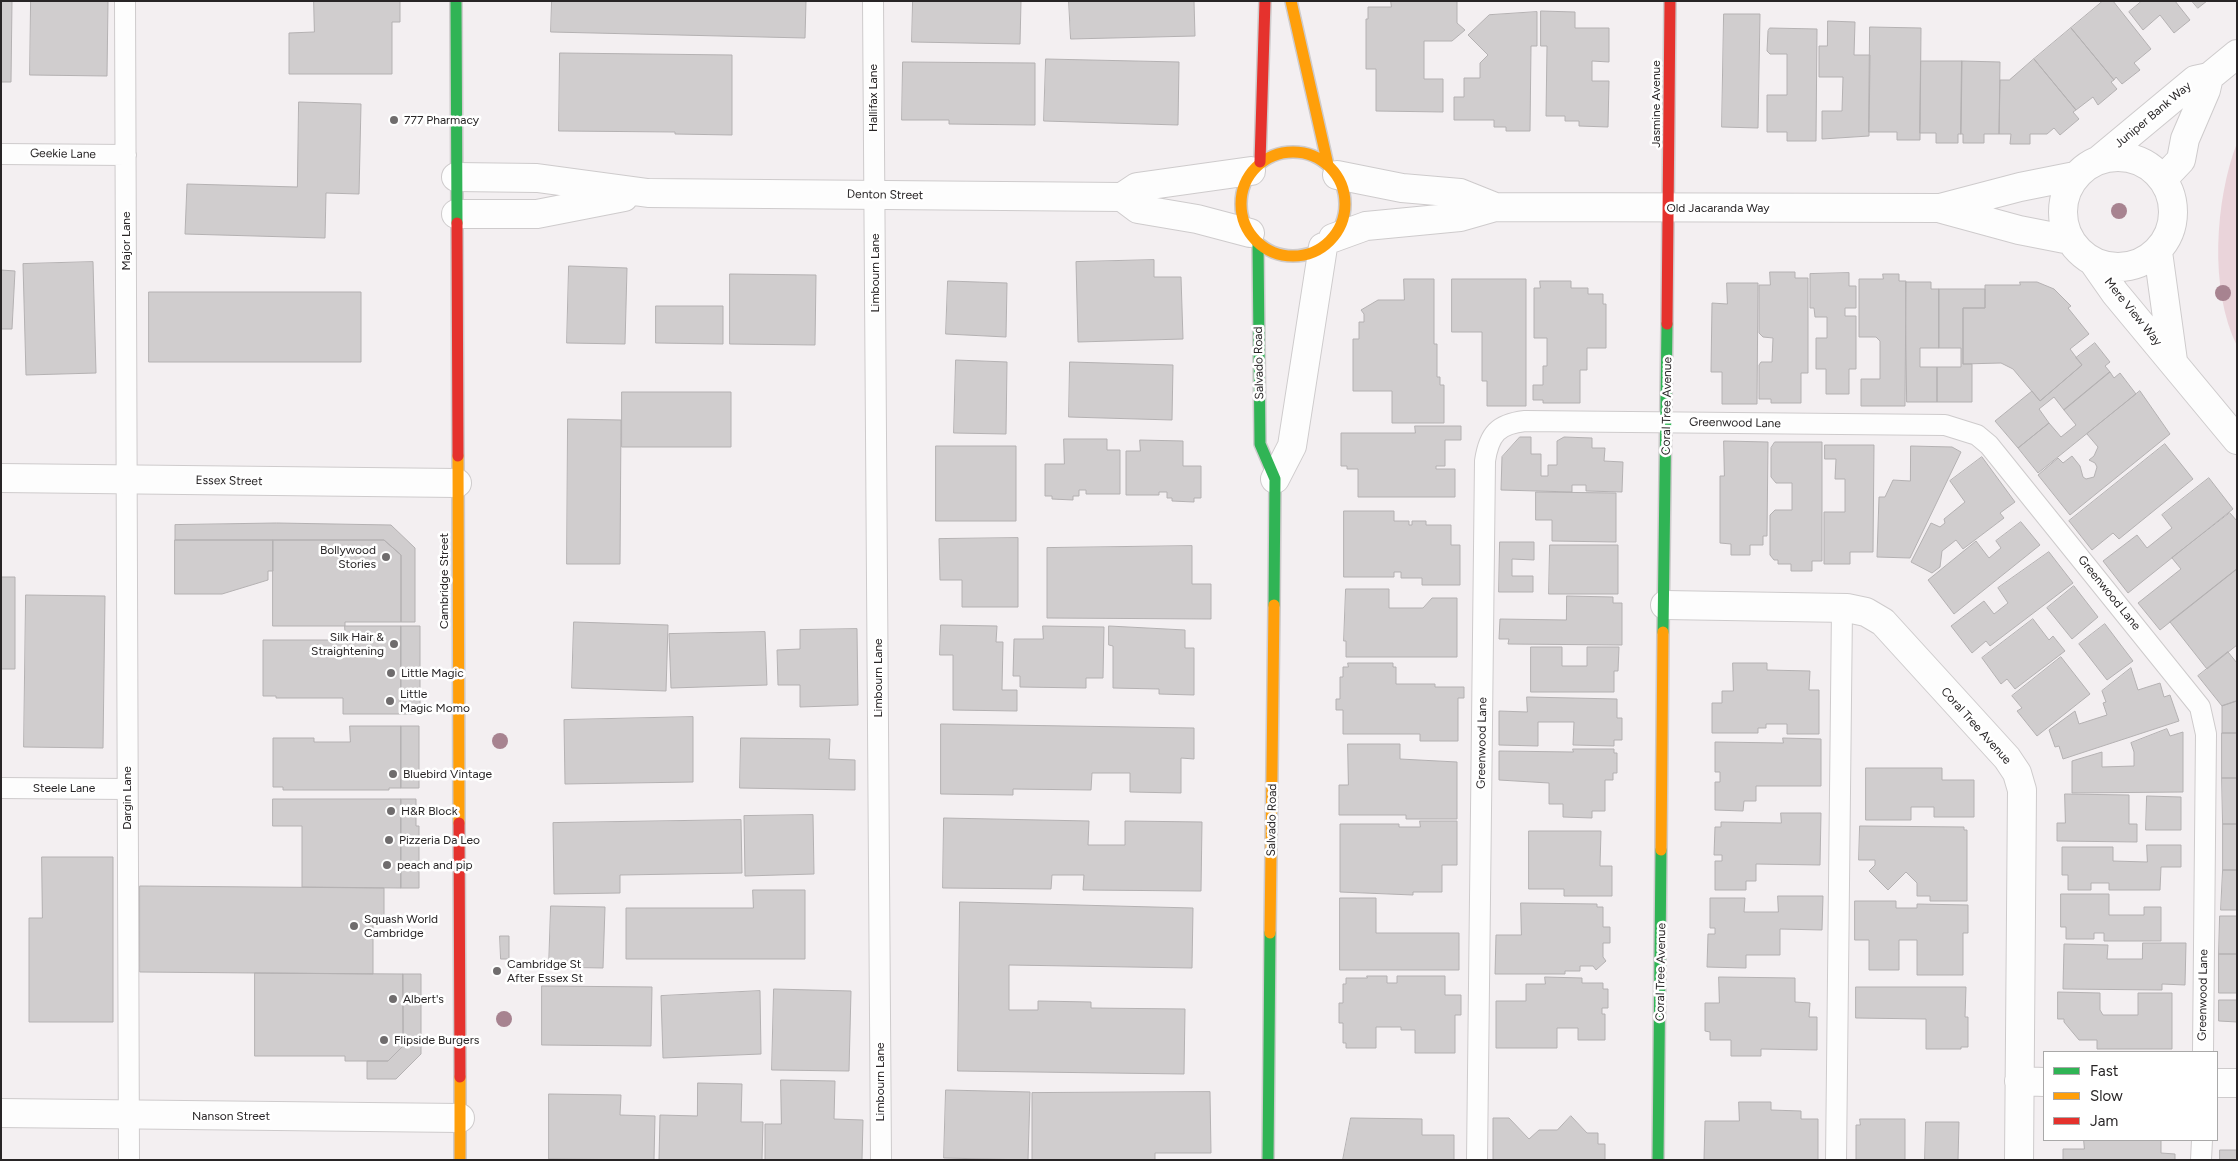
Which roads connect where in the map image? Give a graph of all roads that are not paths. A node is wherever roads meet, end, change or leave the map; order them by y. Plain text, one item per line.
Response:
1 (125, 1) edge
2 (456, 1) edge
3 (873, 1) edge
4 (1265, 1) edge
5 (1291, 1) edge
6 (1670, 1) edge
7 (2237, 54) edge
8 (2209, 77) junction
9 (1, 154) edge
10 (126, 155) junction
11 (2100, 159) junction
12 (1256, 166) junction
13 (1332, 170) junction
14 (2075, 176) junction
15 (456, 177) junction
16 (2163, 179) junction
17 (648, 193) junction
18 (874, 195) junction
19 (1122, 197) junction
20 (1495, 207) junction
21 (1670, 208) junction
22 (1940, 208) junction
23 (456, 214) junction
24 (1254, 238) junction
25 (2070, 240) junction
26 (1328, 242) junction
27 (2158, 252) junction
28 (2094, 263) junction
29 (2173, 361) junction
30 (1667, 422) junction
31 (2237, 440) edge
32 (1, 478) edge
33 (1275, 479) junction
34 (126, 480) junction
35 (457, 483) junction
36 (1665, 605) junction
37 (1842, 608) junction
38 (1, 788) edge
39 (128, 789) junction
40 (2202, 1051) edge
41 (2032, 1082) edge
42 (2218, 1083) edge
43 (2237, 1083) edge
44 (1, 1113) edge
45 (128, 1116) junction
46 (460, 1118) junction
47 (2202, 1141) edge
48 (129, 1160) edge
49 (460, 1160) edge
50 (881, 1160) edge
51 (1268, 1160) edge
52 (1478, 1160) edge
53 (1658, 1160) edge
54 (1836, 1160) edge
55 (2019, 1160) edge
56 (2201, 1160) edge

1 - 10 lane, Major Lane
2 - 15 street, Cambridge Street
3 - 18 lane, Hallifax Lane
4 - 12 street
5 - 13 street
6 - 21 street, Jasmine Avenue
7 - 8 street, Juniper Bank Way
8 - 11 street, Juniper Bank Way
8 - 16 street, Juniper Bank Way
9 - 10 lane, Geekie Lane
10 - 34 lane, Major Lane
11 - 14 street
11 - 16 street
12 - 13 street
12 - 19 street, Denton Street
12 - 24 street
13 - 20 street, Old Jacaranda Way
13 - 26 street
14 - 22 street, Old Jacaranda Way
14 - 25 street
15 - 17 street, Denton Street
15 - 23 street, Cambridge Street
16 - 27 street
17 - 18 street, Denton Street
17 - 23 street, Denton Street
18 - 19 street, Denton Street
18 - 50 lane, Limbourn Lane
19 - 24 street
20 - 21 street, Old Jacaranda Way
20 - 26 street, Old Jacaranda Way
21 - 22 street, Old Jacaranda Way
21 - 30 street, Coral Tree Avenue
22 - 25 street, Old Jacaranda Way
23 - 35 street, Cambridge Street
24 - 26 street
24 - 33 street, Salvado Road
25 - 28 street
26 - 33 street, Salvado Road
27 - 28 street
27 - 29 street, Mere View Way
28 - 29 street, Mere View Way
29 - 31 street, Mere View Way
30 - 36 street, Coral Tree Avenue
30 - 40 lane, Greenwood Lane
30 - 52 lane, Greenwood Lane
32 - 34 street, Essex Street
33 - 51 street, Salvado Road
34 - 35 street, Essex Street
34 - 39 lane, Dargin Lane
35 - 46 street, Cambridge Street
36 - 37 street, Coral Tree Avenue
36 - 53 street, Coral Tree Avenue
37 - 41 street, Coral Tree Avenue
37 - 54 lane
38 - 39 lane, Steele Lane
39 - 45 lane, Dargin Lane
41 - 55 street, Coral Tree Avenue
42 - 43 street
44 - 45 street, Nanson Street
45 - 46 street, Nanson Street
45 - 48 lane, Dargin Lane
46 - 49 street, Cambridge Street
47 - 56 lane

